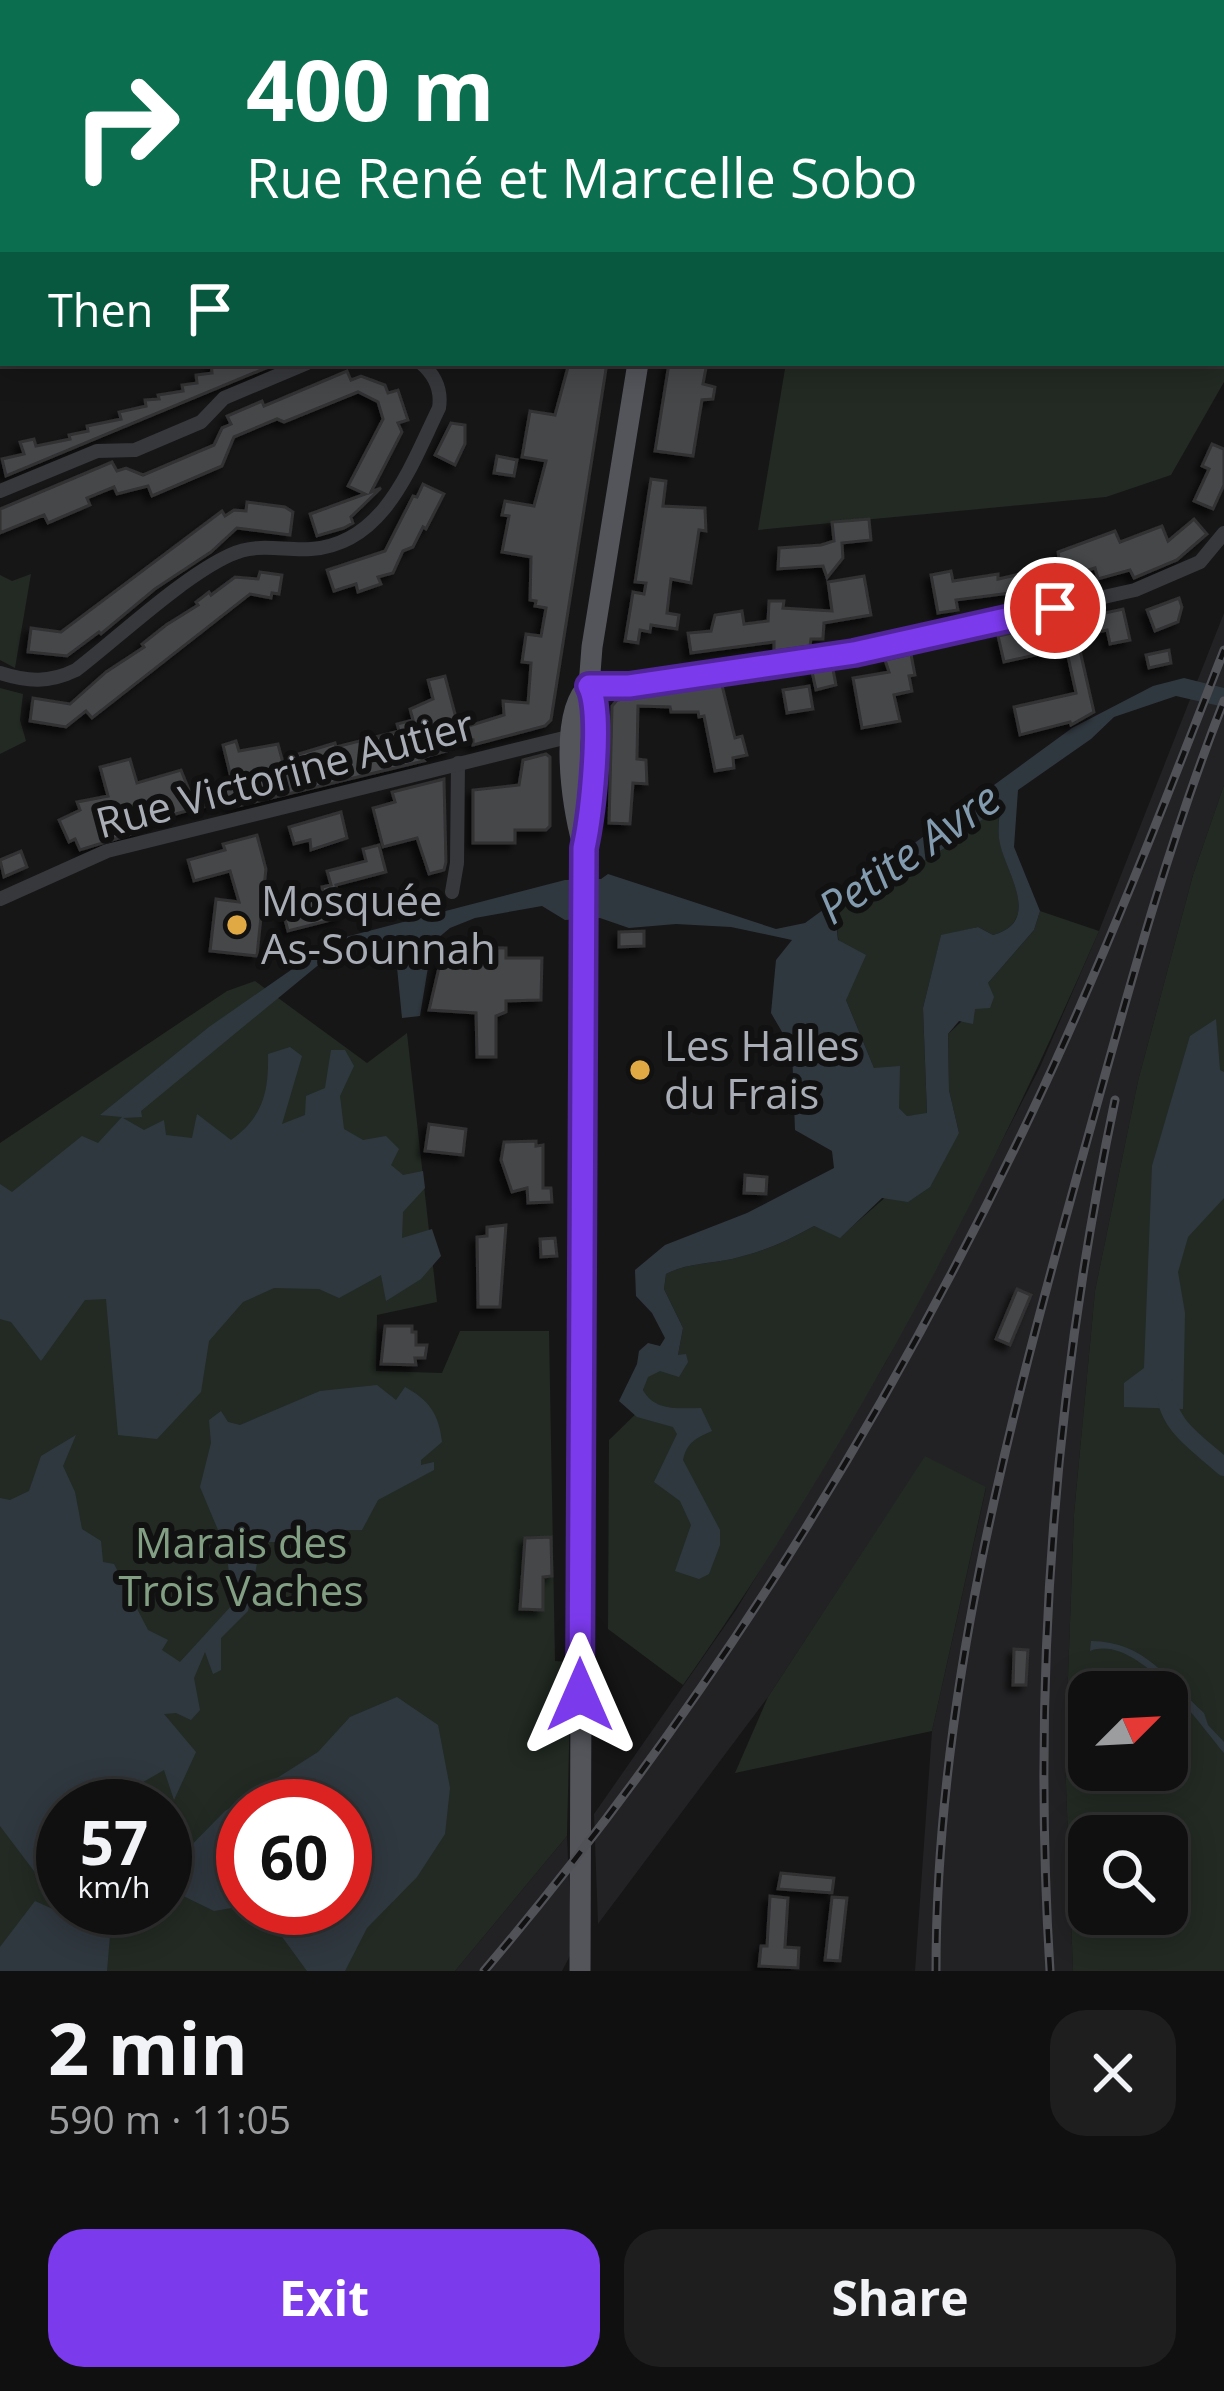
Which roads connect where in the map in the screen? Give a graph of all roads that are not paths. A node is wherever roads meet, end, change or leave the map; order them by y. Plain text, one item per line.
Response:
1 (300, 366) edge
2 (424, 366) edge
3 (638, 366) edge
4 (0, 491) edge
5 (1224, 533) edge
6 (0, 673) edge
7 (589, 686) junction
8 (583, 735) junction
9 (458, 763) junction
10 (452, 892) dead end
11 (0, 899) edge
12 (580, 1971) edge

1 - 4 street
2 - 6 street
3 - 7 main road
5 - 7 street
7 - 8 main road
8 - 9 street, Rue Victorine Autier
8 - 12 main road
9 - 10 street
9 - 11 street, Rue Victorine Autier

